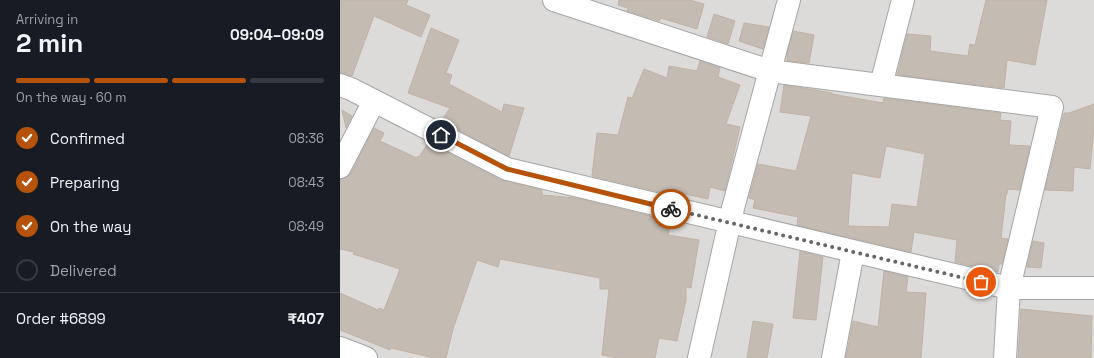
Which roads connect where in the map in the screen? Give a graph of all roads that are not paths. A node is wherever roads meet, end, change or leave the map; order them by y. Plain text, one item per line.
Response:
1 (554, 0) edge
2 (903, 0) edge
3 (784, 1) edge
4 (770, 71) junction
5 (340, 85) edge
6 (881, 85) junction
7 (374, 101) junction
8 (340, 167) edge
9 (730, 223) junction
10 (853, 252) junction
11 (1009, 288) junction
12 (1094, 288) edge
13 (340, 348) edge
14 (366, 358) edge
15 (698, 358) edge
16 (833, 358) edge
17 (1005, 358) edge

1 - 4 street
2 - 6 street
3 - 4 street
4 - 6 street
4 - 9 street
5 - 7 street
6 - 11 street
7 - 8 street
7 - 9 street
9 - 10 street
9 - 15 street
10 - 11 street
10 - 16 street
11 - 12 street
11 - 17 street
13 - 14 street

